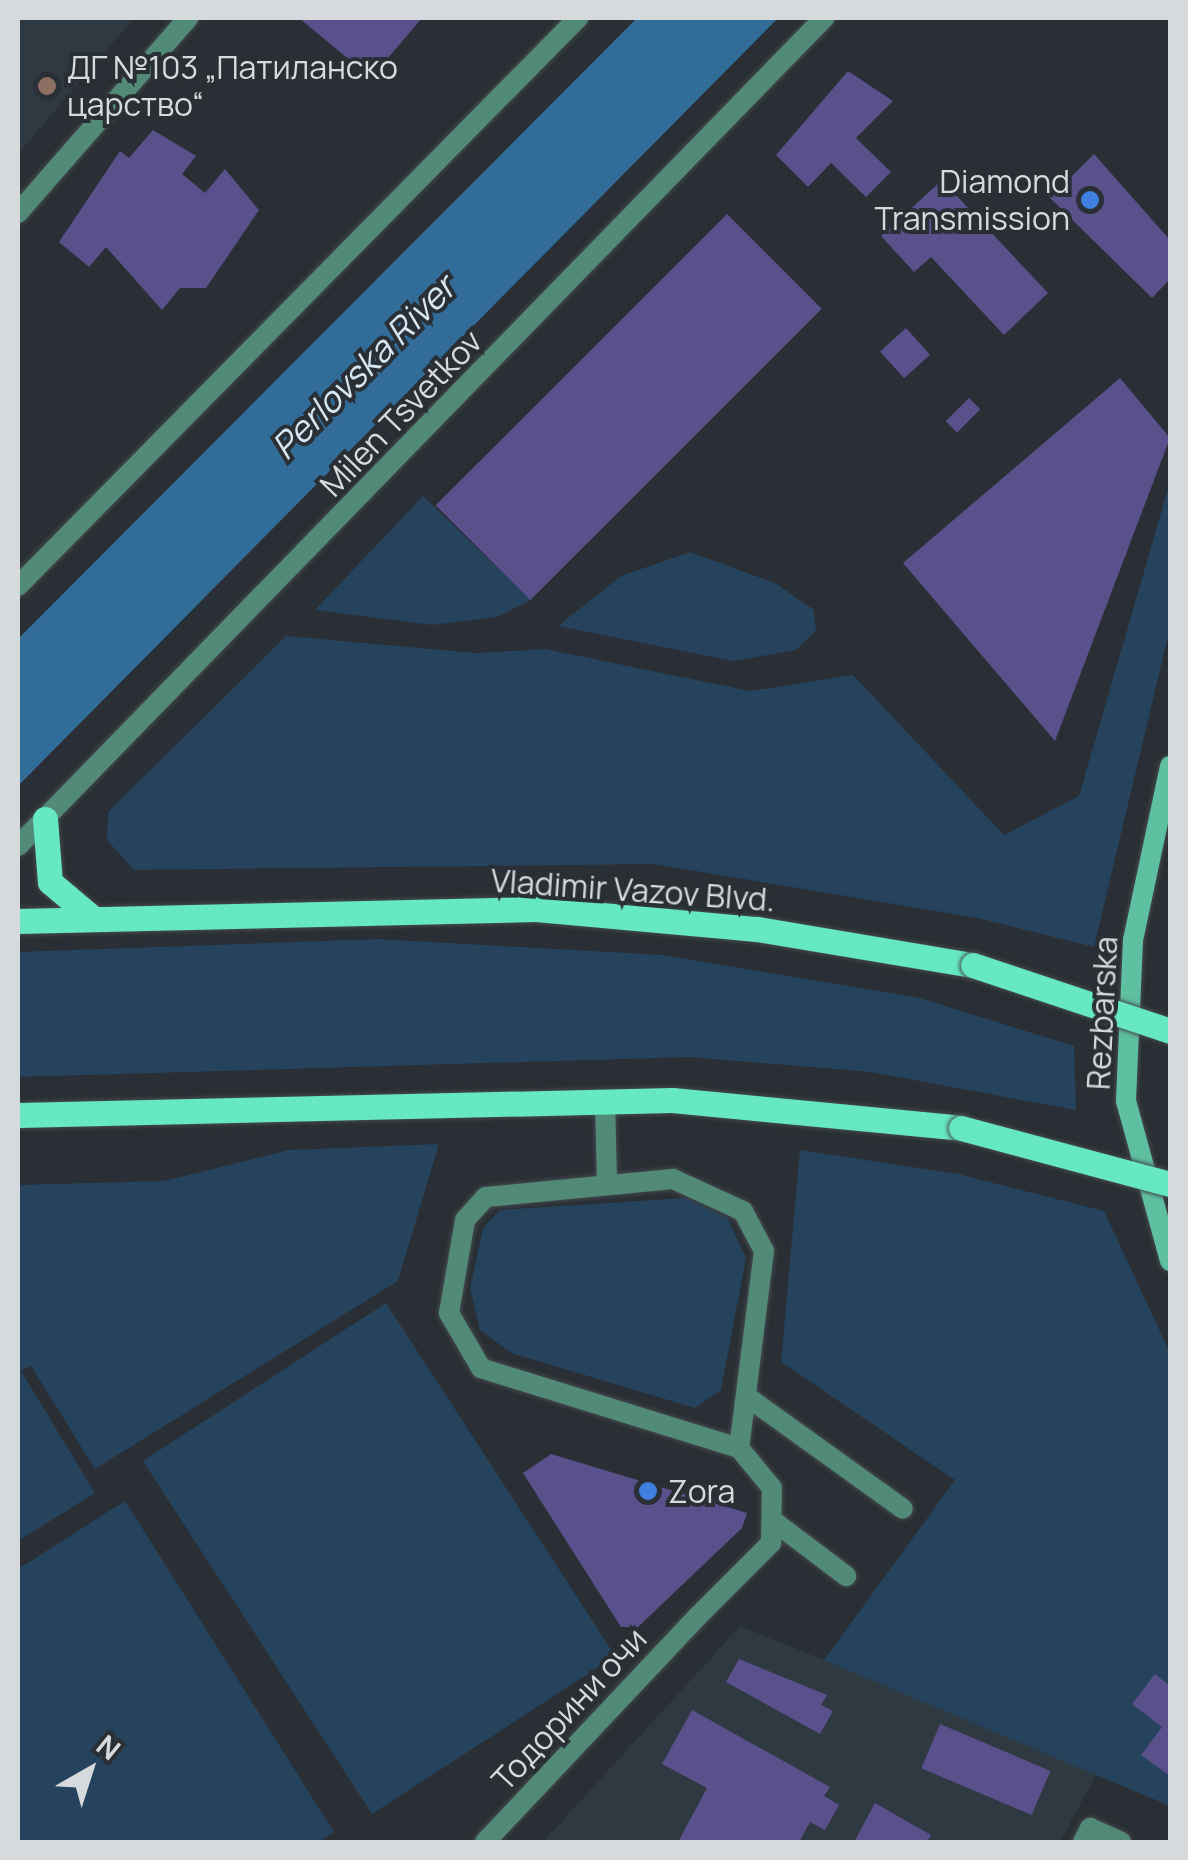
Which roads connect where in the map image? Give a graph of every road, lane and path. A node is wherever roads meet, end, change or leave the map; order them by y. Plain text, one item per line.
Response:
1 (188, 18) edge
2 (578, 18) edge
3 (824, 18) edge
4 (18, 213) edge
5 (18, 586) edge
6 (1170, 766) edge
7 (45, 819) junction
8 (18, 846) edge
9 (94, 920) junction
10 (18, 921) edge
11 (1170, 1032) edge
12 (605, 1101) junction
13 (18, 1115) edge
14 (607, 1184) junction
15 (1170, 1184) edge
16 (1170, 1260) edge
17 (746, 1396) junction
18 (739, 1448) junction
19 (903, 1509) dead end
20 (776, 1523) junction
21 (846, 1576) dead end
22 (1086, 1835) edge
23 (485, 1842) edge
24 (1121, 1842) edge

1 - 4 street
2 - 5 street
3 - 7 street, Milen Tsvetkov
6 - 16 street, Rezbarska
7 - 8 street, Milen Tsvetkov
7 - 9 main road
9 - 10 main road, Vladimir Vazov Blvd.
9 - 11 main road, Vladimir Vazov Blvd., bridge
12 - 13 main road
12 - 14 street
12 - 15 main road, bridge
14 - 17 street
14 - 18 street
17 - 18 street
17 - 19 street
18 - 20 street
20 - 21 street
20 - 23 street, Тодорини очи
22 - 24 street

